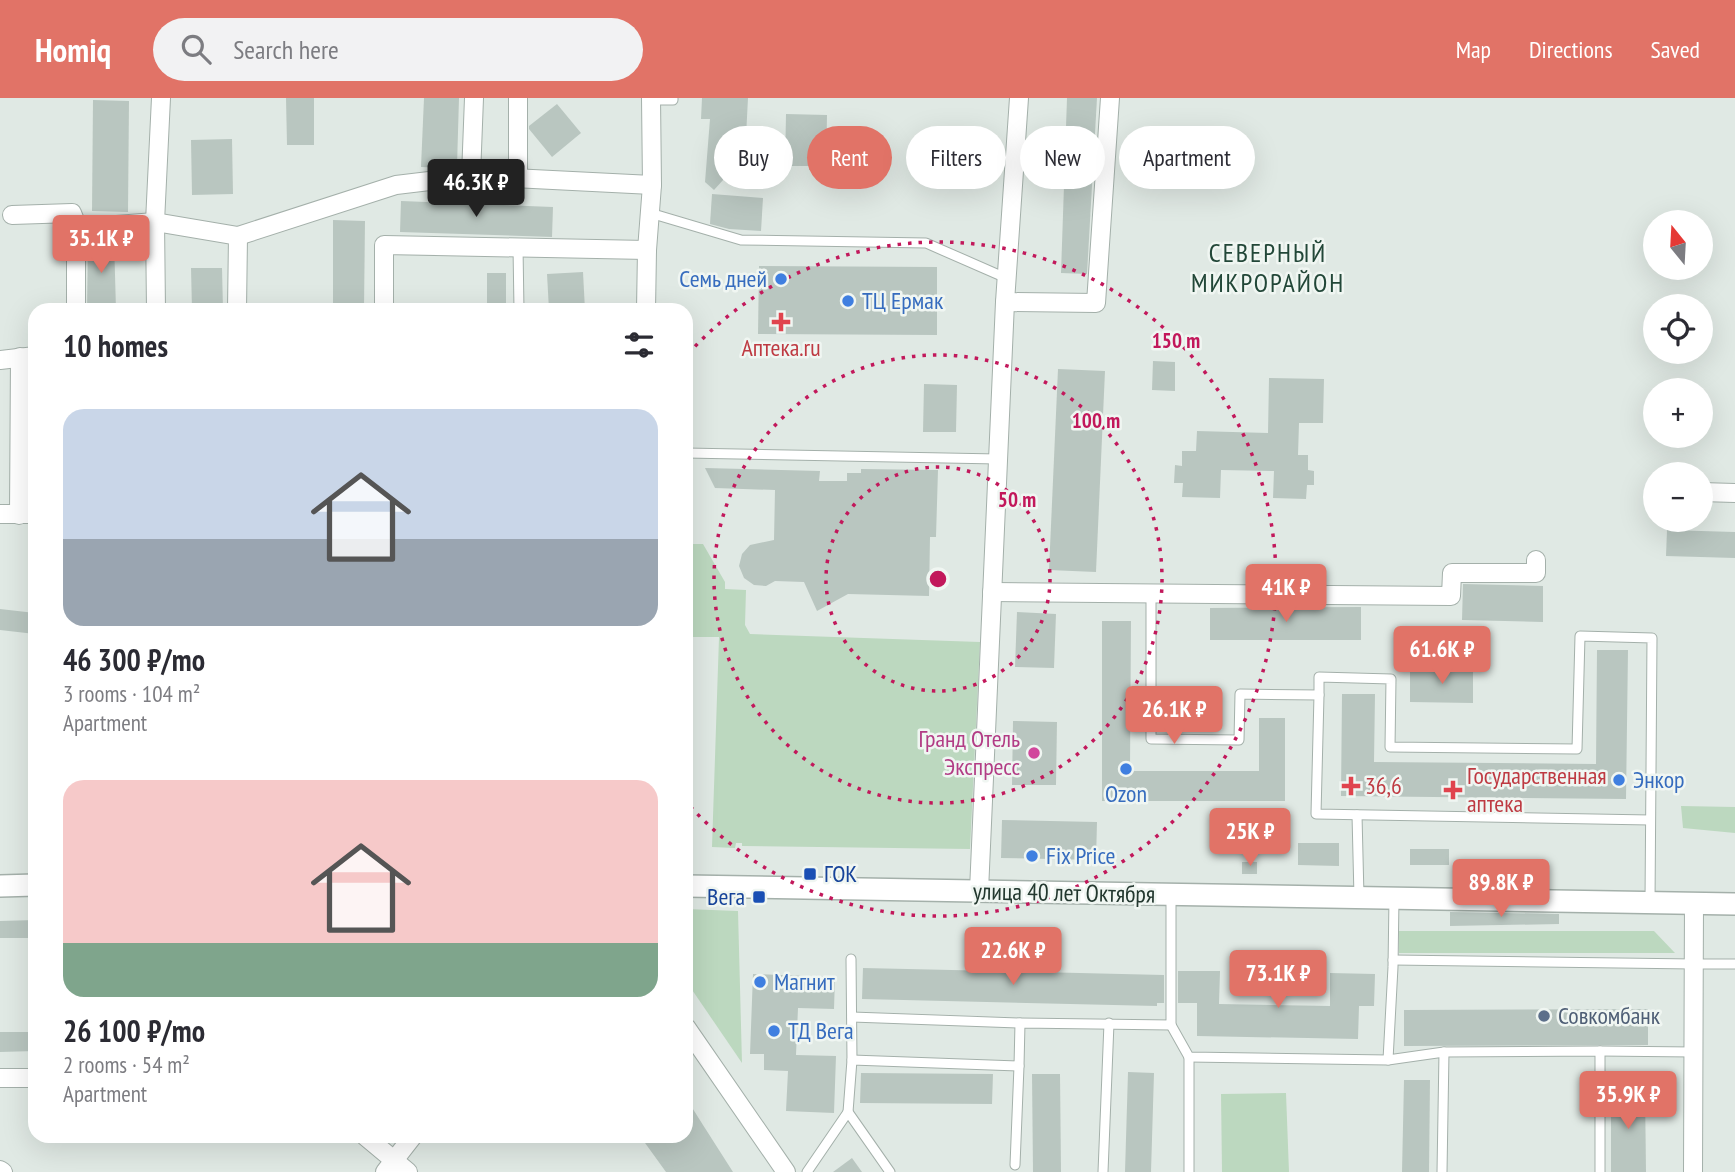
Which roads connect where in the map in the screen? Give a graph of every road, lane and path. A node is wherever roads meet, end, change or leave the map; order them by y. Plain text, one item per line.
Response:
1 (161, 98) edge
2 (474, 98) edge
3 (519, 98) edge
4 (673, 98) edge
5 (1019, 98) edge
6 (1110, 98) edge
7 (651, 99) edge
8 (471, 176) junction
9 (518, 179) junction
10 (652, 185) junction
11 (650, 213) junction
12 (12, 215) dead end
13 (155, 222) junction
14 (78, 228) junction
15 (238, 236) junction
16 (518, 247) junction
17 (647, 250) junction
18 (1006, 278) junction
19 (1005, 302) junction
20 (76, 303) edge
21 (156, 303) edge
22 (237, 303) edge
23 (384, 303) edge
24 (519, 303) edge
25 (646, 303) edge
26 (28, 356) edge
27 (0, 360) edge
28 (693, 453) edge
29 (998, 459) junction
30 (1713, 492) edge
31 (1735, 493) edge
32 (0, 514) edge
33 (27, 514) edge
34 (1536, 561) dead end
35 (992, 592) junction
36 (1151, 593) junction
37 (1319, 695) junction
38 (1357, 815) junction
39 (1650, 820) junction
40 (28, 885) edge
41 (0, 886) edge
42 (693, 886) edge
43 (979, 891) junction
44 (1171, 895) junction
45 (1359, 898) junction
46 (1394, 898) junction
47 (1650, 903) junction
48 (1694, 904) junction
49 (1735, 904) edge
50 (851, 959) dead end
51 (1393, 960) junction
52 (1694, 964) junction
53 (1735, 964) edge
54 (852, 1017) junction
55 (1020, 1023) junction
56 (1109, 1023) junction
57 (1171, 1025) junction
58 (693, 1037) edge
59 (1600, 1051) junction
60 (1444, 1052) junction
61 (1693, 1052) junction
62 (1189, 1058) junction
63 (852, 1060) junction
64 (1388, 1060) junction
65 (1019, 1066) junction
66 (0, 1078) edge
67 (28, 1078) edge
68 (848, 1112) junction
69 (372, 1143) edge
70 (409, 1143) edge
71 (1015, 1165) dead end
72 (395, 1168) edge
73 (786, 1172) edge
74 (807, 1172) edge
75 (890, 1172) edge
76 (1103, 1172) edge
77 (1189, 1172) edge
78 (1442, 1172) edge
79 (1600, 1172) edge
80 (1692, 1172) edge

1 - 13 street
2 - 8 street
3 - 9 street
4 - 7 lane
5 - 18 street
6 - 19 street
7 - 10 street
8 - 9 street
8 - 15 street
9 - 10 street
10 - 11 street
11 - 17 street
11 - 18 lane
12 - 14 street
13 - 14 street
13 - 15 street
13 - 21 street
14 - 20 street
15 - 22 street
16 - 17 street
16 - 23 street
16 - 24 lane
17 - 25 street
18 - 19 street
19 - 29 street
26 - 27 street
26 - 33 street
28 - 29 lane
29 - 35 street
30 - 31 street
32 - 33 street
34 - 36 street
35 - 36 street
35 - 43 street
36 - 37 lane
37 - 38 lane
37 - 39 lane
38 - 39 lane
38 - 45 lane
39 - 47 lane
40 - 41 street
42 - 43 street, улица 40 лет Октября
43 - 44 street, улица 40 лет Октября
44 - 45 street, улица 40 лет Октября
44 - 57 lane
45 - 46 street, улица 40 лет Октября
46 - 47 street, улица 40 лет Октября
46 - 51 lane
47 - 48 street, улица 40 лет Октября
48 - 49 street, улица 40 лет Октября
48 - 52 street
50 - 54 lane
51 - 52 lane
51 - 64 lane
52 - 53 lane
52 - 61 street
54 - 55 lane
54 - 63 lane
55 - 56 lane
55 - 65 lane
56 - 57 lane
56 - 76 lane
57 - 62 lane
58 - 73 street
59 - 60 lane
59 - 61 lane
59 - 79 lane
60 - 64 lane
60 - 78 lane
61 - 80 street
62 - 64 lane
62 - 77 lane
63 - 65 lane
63 - 68 lane
65 - 71 lane
66 - 67 street
68 - 74 lane
68 - 75 lane
69 - 72 street
70 - 72 street

